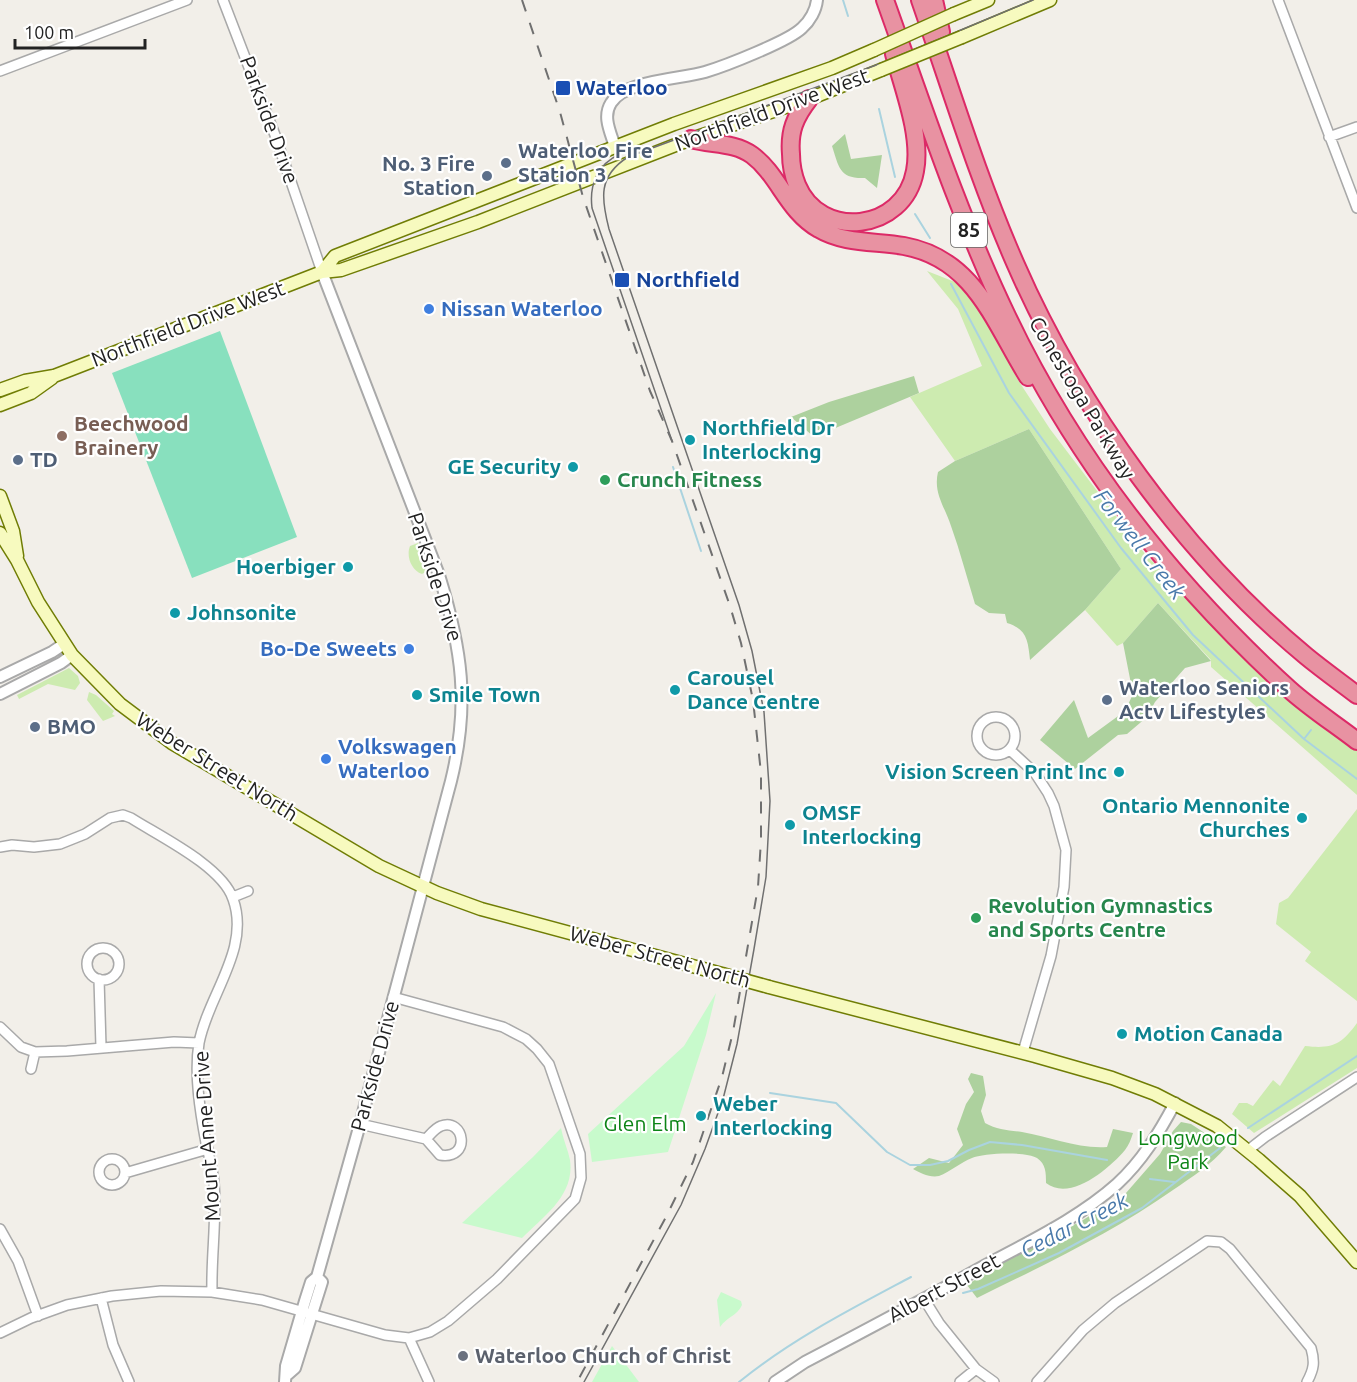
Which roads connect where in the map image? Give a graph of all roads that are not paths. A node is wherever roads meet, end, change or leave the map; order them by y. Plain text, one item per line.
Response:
1 (188, 0) edge
2 (223, 0) edge
3 (817, 0) edge
4 (883, 0) edge
5 (920, 0) edge
6 (934, 0) edge
7 (988, 0) edge
8 (1050, 0) edge
9 (1278, 0) edge
10 (0, 71) edge
11 (809, 99) junction
12 (963, 123) junction
13 (1357, 127) edge
14 (1329, 137) junction
15 (691, 139) junction
16 (615, 147) junction
17 (551, 173) junction
18 (558, 191) junction
19 (1357, 208) edge
20 (445, 214) junction
21 (462, 227) junction
22 (322, 272) junction
23 (54, 376) junction
24 (0, 390) edge
25 (0, 405) edge
26 (1080, 447) junction
27 (0, 496) edge
28 (6, 532) edge
29 (64, 644) junction
30 (72, 655) junction
31 (0, 677) edge
32 (0, 694) edge
33 (1357, 695) edge
34 (1357, 741) edge
35 (1010, 750) junction
36 (0, 847) edge
37 (423, 887) junction
38 (248, 891) dead end
39 (233, 897) junction
40 (99, 979) dead end
41 (393, 997) junction
42 (0, 1027) edge
43 (199, 1042) junction
44 (101, 1047) junction
45 (35, 1052) junction
46 (1023, 1052) junction
47 (31, 1069) dead end
48 (1357, 1077) edge
49 (1175, 1103) junction
50 (360, 1124) junction
51 (426, 1139) dead end
52 (208, 1149) junction
53 (1248, 1151) junction
54 (125, 1173) dead end
55 (0, 1229) edge
56 (1357, 1263) edge
57 (212, 1292) junction
58 (100, 1298) junction
59 (924, 1299) junction
60 (307, 1312) junction
61 (38, 1316) junction
62 (0, 1333) edge
63 (409, 1338) junction
64 (976, 1369) junction
65 (286, 1378) edge
66 (129, 1382) edge
67 (429, 1382) edge
68 (775, 1382) edge
69 (960, 1382) edge
70 (994, 1382) edge
71 (1037, 1382) edge
72 (1307, 1382) edge

1 - 10 street
2 - 22 street, Parkside Drive
3 - 16 street
4 - 11 highway
4 - 26 highway, Conestoga Parkway / 85
5 - 12 highway, Conestoga Parkway / 85
6 - 12 highway
7 - 16 main road, Northfield Drive West, bridge
8 - 11 main road, Northfield Drive West, bridge
9 - 14 street
11 - 15 main road, Northfield Drive West
12 - 33 highway, Conestoga Parkway / 85
13 - 14 street
14 - 19 street
15 - 18 main road, Northfield Drive West
15 - 26 highway
16 - 17 main road, Northfield Drive West
17 - 18 main road
17 - 20 main road, Northfield Drive West
18 - 21 main road, Northfield Drive West
20 - 21 main road
20 - 22 main road, Northfield Drive West
21 - 22 main road, Northfield Drive West
22 - 23 main road, Northfield Drive West
22 - 37 street, Parkside Drive
23 - 24 main road, Northfield Drive West
23 - 25 main road, Northfield Drive West
26 - 34 highway, Conestoga Parkway / 85
27 - 28 main road, Weber Street North
28 - 29 main road, Weber Street North
29 - 30 main road, Weber Street North
29 - 31 street
30 - 32 street
30 - 37 main road, Weber Street North
35 - 35 street
35 - 46 street
36 - 39 street
37 - 41 street, Parkside Drive
37 - 46 main road, Weber Street North, bridge
38 - 39 street
39 - 43 street, Mount Anne Drive
40 - 44 street
41 - 50 street, Parkside Drive
41 - 63 street
42 - 45 street
43 - 44 street
43 - 52 street, Mount Anne Drive
44 - 45 street
45 - 47 street
46 - 49 main road, Weber Street North
48 - 53 street
49 - 53 main road, Weber Street North
49 - 59 street, Albert Street
50 - 51 street
50 - 60 street, Parkside Drive
52 - 54 street
52 - 57 street, Mount Anne Drive
53 - 56 main road, Weber Street North
55 - 61 street
57 - 58 street
57 - 60 street
58 - 61 street
58 - 66 street
59 - 64 street
59 - 68 street, Albert Street
60 - 63 street
60 - 65 street, Parkside Drive
61 - 62 street
63 - 67 street
64 - 69 street
64 - 70 street
71 - 72 street

